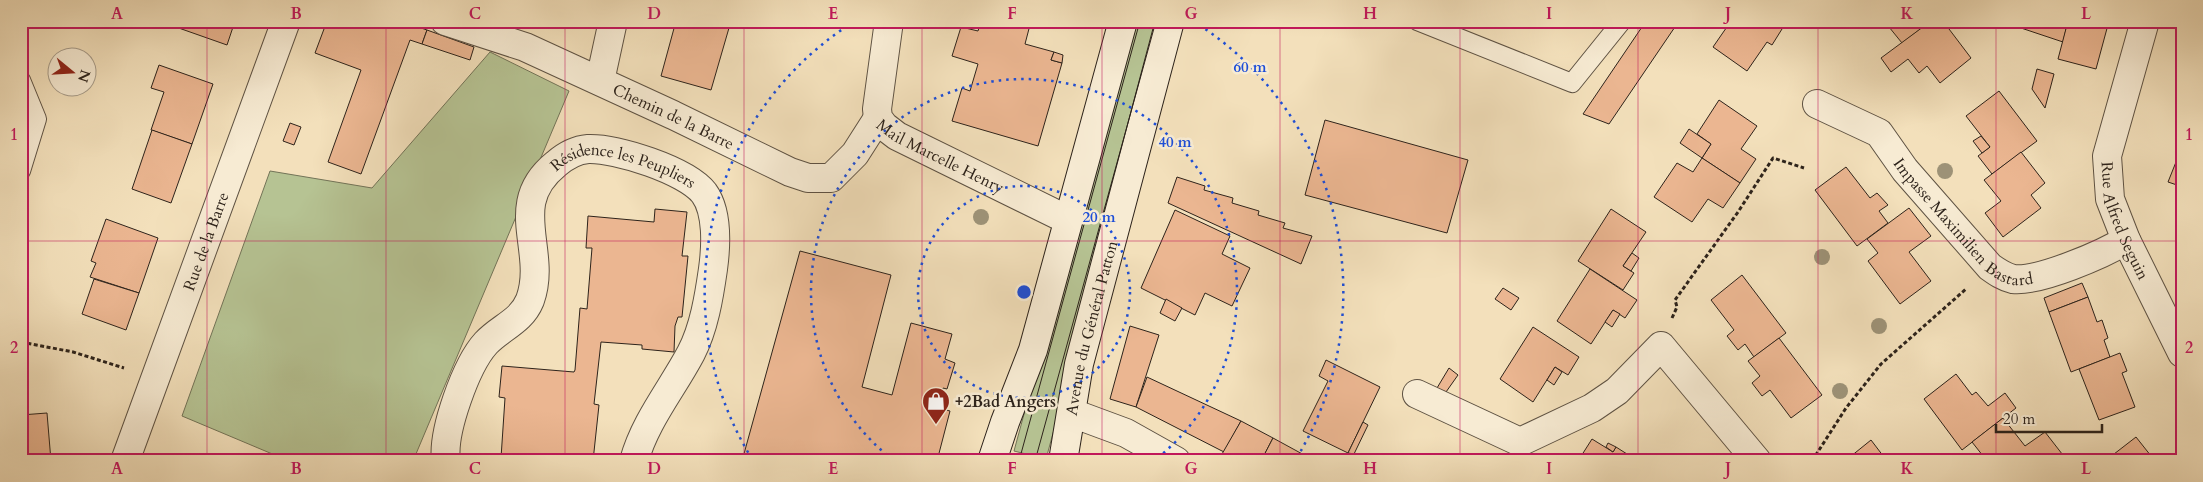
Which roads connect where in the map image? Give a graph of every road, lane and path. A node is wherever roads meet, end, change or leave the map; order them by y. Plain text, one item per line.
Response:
1 (286, 21) edge
2 (445, 21) edge
3 (613, 21) edge
4 (889, 21) edge
5 (1123, 21) edge
6 (1170, 21) edge
7 (1417, 21) edge
8 (1622, 21) edge
9 (2145, 21) edge
10 (21, 80) edge
11 (600, 81) junction
12 (1817, 104) dead end
13 (878, 118) junction
14 (1804, 168) dead end
15 (21, 171) edge
16 (1068, 220) junction
17 (2126, 240) junction
18 (1972, 284) dead end
19 (21, 342) edge
20 (1662, 346) junction
21 (2182, 353) edge
22 (130, 370) dead end
23 (1417, 394) dead end
24 (1072, 413) junction
25 (125, 461) edge
26 (446, 461) edge
27 (634, 461) edge
28 (992, 461) edge
29 (1063, 461) edge
30 (1176, 461) edge
31 (1757, 461) edge
32 (1812, 461) edge

1 - 25 street, Rue de la Barre
2 - 11 street, Chemin de la Barre
3 - 11 street
4 - 13 street, Mail Marcelle Henry
5 - 16 street
6 - 24 street, Avenue du Général Patton
7 - 8 lane
9 - 17 street, Rue Alfred Seguin
10 - 15 lane
11 - 13 street, Chemin de la Barre
12 - 17 street, Impasse Maximilien Bastard
13 - 16 street, Mail Marcelle Henry
14 - 20 path
16 - 28 street
17 - 21 street, Rue Alfred Seguin
18 - 32 path
19 - 22 path
20 - 23 street
20 - 31 street
24 - 29 street, Avenue du Général Patton
24 - 30 street
26 - 27 street, Résidence les Peupliers

